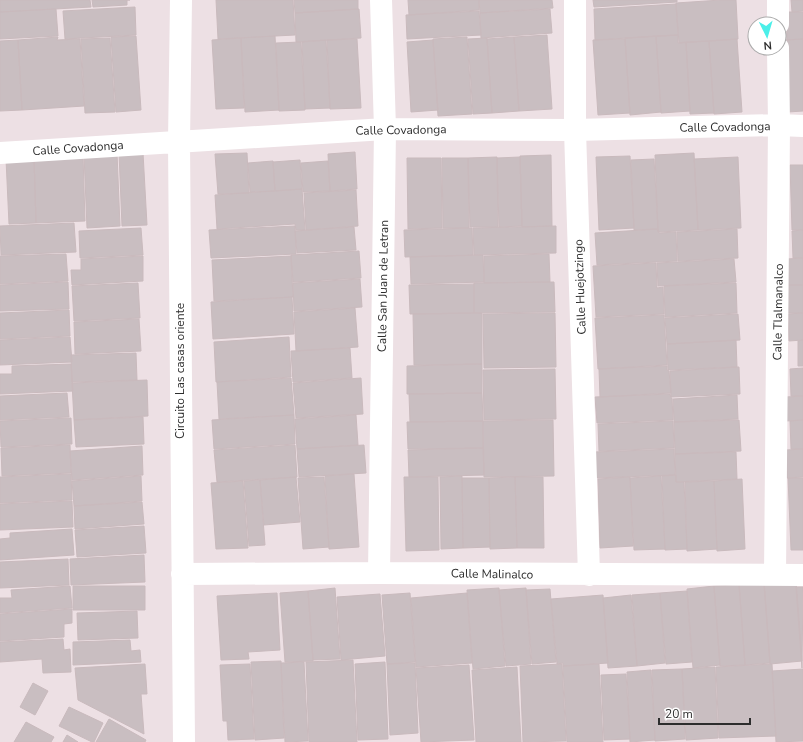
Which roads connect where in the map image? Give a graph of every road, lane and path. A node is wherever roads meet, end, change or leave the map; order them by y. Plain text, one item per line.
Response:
1 (181, 0) edge
2 (381, 0) edge
3 (575, 0) edge
4 (778, 0) edge
5 (778, 16) edge
6 (778, 56) edge
7 (779, 125) junction
8 (803, 126) edge
9 (385, 129) junction
10 (575, 130) junction
11 (179, 142) junction
12 (0, 153) edge
13 (379, 573) junction
14 (182, 574) junction
15 (589, 575) junction
16 (803, 575) edge
17 (775, 576) junction
18 (184, 742) edge

1 - 11 street, Circuito Las casas oriente
2 - 9 street, Calle San Juan de Letran
3 - 10 street, Calle Huejotzingo
4 - 5 street
6 - 7 street, Calle Tlalmanalco
7 - 8 street, Calle Covadonga
7 - 10 street, Calle Covadonga
7 - 17 street, Calle Tlalmanalco
9 - 10 street, Calle Covadonga
9 - 11 street, Calle Covadonga
9 - 13 street, Calle San Juan de Letran
10 - 15 street, Calle Huejotzingo
11 - 12 street, Calle Covadonga
11 - 14 street, Circuito Las casas oriente
13 - 14 street, Calle Malinalco
13 - 15 street, Calle Malinalco
14 - 18 street, Circuito Las casas oriente
15 - 17 street, Calle Malinalco
16 - 17 street, Calle Malinalco

